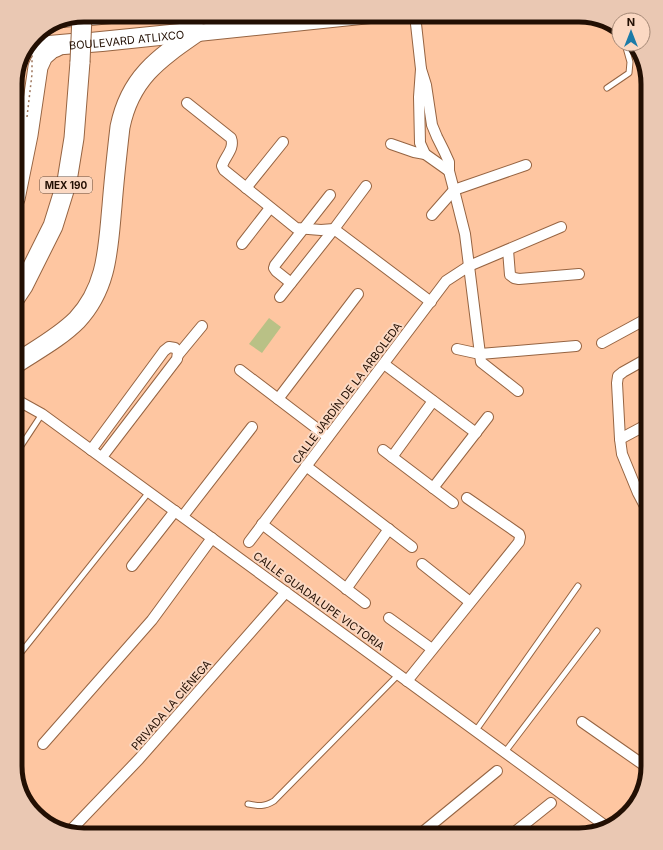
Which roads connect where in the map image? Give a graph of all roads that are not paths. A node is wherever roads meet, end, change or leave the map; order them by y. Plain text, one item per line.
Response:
1 (82, 22) edge
2 (91, 22) edge
3 (278, 22) edge
4 (416, 22) edge
5 (69, 24) edge
6 (200, 28) junction
7 (41, 39) edge
8 (56, 47) junction
9 (33, 49) edge
10 (627, 52) edge
11 (421, 68) junction
12 (607, 88) dead end
13 (187, 103) dead end
14 (283, 142) dead end
15 (390, 144) dead end
16 (425, 154) junction
17 (22, 165) edge
18 (526, 165) dead end
19 (450, 171) junction
20 (366, 186) dead end
21 (246, 188) junction
22 (454, 190) junction
23 (330, 195) dead end
24 (270, 208) junction
25 (432, 216) dead end
26 (562, 227) dead end
27 (303, 229) junction
28 (334, 229) junction
29 (242, 244) dead end
30 (508, 250) junction
31 (469, 266) junction
32 (579, 274) dead end
33 (291, 283) junction
34 (22, 285) edge
35 (358, 294) dead end
36 (280, 297) dead end
37 (430, 302) junction
38 (641, 322) edge
39 (202, 326) dead end
40 (602, 343) dead end
41 (576, 346) dead end
42 (457, 349) dead end
43 (480, 354) junction
44 (178, 355) junction
45 (22, 359) edge
46 (641, 362) edge
47 (384, 364) junction
48 (240, 370) dead end
49 (518, 391) dead end
50 (278, 399) junction
51 (433, 401) junction
52 (22, 403) edge
53 (42, 414) junction
54 (488, 417) dead end
55 (252, 427) dead end
56 (641, 428) edge
57 (476, 433) junction
58 (328, 437) junction
59 (620, 439) junction
60 (22, 444) edge
61 (91, 450) junction
62 (383, 450) dead end
63 (102, 457) junction
64 (392, 457) junction
65 (306, 466) junction
66 (434, 488) junction
67 (149, 492) junction
68 (641, 492) edge
69 (638, 493) junction
70 (467, 498) dead end
71 (641, 499) edge
72 (453, 502) dead end
73 (179, 514) junction
74 (262, 524) junction
75 (389, 529) junction
76 (212, 538) junction
77 (249, 542) dead end
78 (412, 547) dead end
79 (422, 564) dead end
80 (132, 566) dead end
81 (578, 586) dead end
82 (346, 589) junction
83 (286, 592) junction
84 (470, 602) junction
85 (365, 603) dead end
86 (389, 618) dead end
87 (597, 631) dead end
88 (432, 650) junction
89 (22, 651) edge
90 (399, 674) junction
91 (407, 681) junction
92 (582, 722) dead end
93 (475, 730) junction
94 (43, 744) dead end
95 (504, 752) junction
96 (641, 763) edge
97 (497, 771) dead end
98 (551, 803) dead end
99 (248, 804) dead end
100 (602, 823) edge
101 (74, 827) edge
102 (428, 828) edge
103 (520, 828) edge

1 - 34 highway, MEX 190, bridge
2 - 5 lane
3 - 6 main road, BOULEVARD ATLIXCO
4 - 11 street
6 - 7 lane
6 - 8 main road, BOULEVARD ATLIXCO
6 - 45 highway
8 - 9 main road, BOULEVARD ATLIXCO
8 - 17 highway
10 - 12 lane
11 - 16 street
11 - 19 street
13 - 21 street
14 - 21 street
15 - 16 street
16 - 19 street
18 - 22 street
19 - 22 street
20 - 28 street
21 - 24 street
22 - 25 street
22 - 31 street
23 - 27 street
24 - 27 street
24 - 29 street
26 - 30 street, CALLE JARDÍN DE LA ARBOLEDA
27 - 28 street
27 - 33 street
28 - 33 street
28 - 37 street
30 - 31 street, CALLE JARDÍN DE LA ARBOLEDA
30 - 32 street
31 - 37 street, CALLE JARDÍN DE LA ARBOLEDA
31 - 43 street
33 - 36 street
35 - 50 street
37 - 47 street, CALLE JARDÍN DE LA ARBOLEDA
38 - 40 street
39 - 44 street
41 - 43 street
42 - 43 street
43 - 49 street
44 - 61 street
44 - 63 street
46 - 59 street
47 - 51 street
47 - 58 street, CALLE JARDÍN DE LA ARBOLEDA
48 - 50 street
50 - 58 street
51 - 57 street
51 - 64 street
52 - 53 street, CALLE GUADALUPE VICTORIA
53 - 60 lane
53 - 61 street, CALLE GUADALUPE VICTORIA
54 - 57 street
55 - 73 street
56 - 59 street
57 - 66 street
58 - 65 street, CALLE JARDÍN DE LA ARBOLEDA
59 - 69 street
61 - 63 street, CALLE GUADALUPE VICTORIA
62 - 64 street
63 - 67 street, CALLE GUADALUPE VICTORIA
64 - 66 street
65 - 74 street, CALLE JARDÍN DE LA ARBOLEDA
65 - 75 street
66 - 72 street
67 - 73 street, CALLE GUADALUPE VICTORIA
67 - 89 lane
68 - 69 street
69 - 71 street
70 - 84 street
73 - 76 street, CALLE GUADALUPE VICTORIA
73 - 80 street
74 - 77 street, CALLE JARDÍN DE LA ARBOLEDA
74 - 82 street
75 - 78 street
75 - 82 street
76 - 83 street, CALLE GUADALUPE VICTORIA
76 - 94 street
79 - 84 street
81 - 93 lane
82 - 85 street
83 - 90 street, CALLE GUADALUPE VICTORIA
83 - 101 street, PRIVADA LA CIÉNEGA
84 - 88 street
86 - 88 street
87 - 95 lane
88 - 91 street
90 - 91 street, CALLE GUADALUPE VICTORIA
90 - 99 lane
91 - 93 street, CALLE GUADALUPE VICTORIA
92 - 96 street
93 - 95 street, CALLE GUADALUPE VICTORIA
95 - 100 street, CALLE GUADALUPE VICTORIA
97 - 102 street
98 - 103 street

